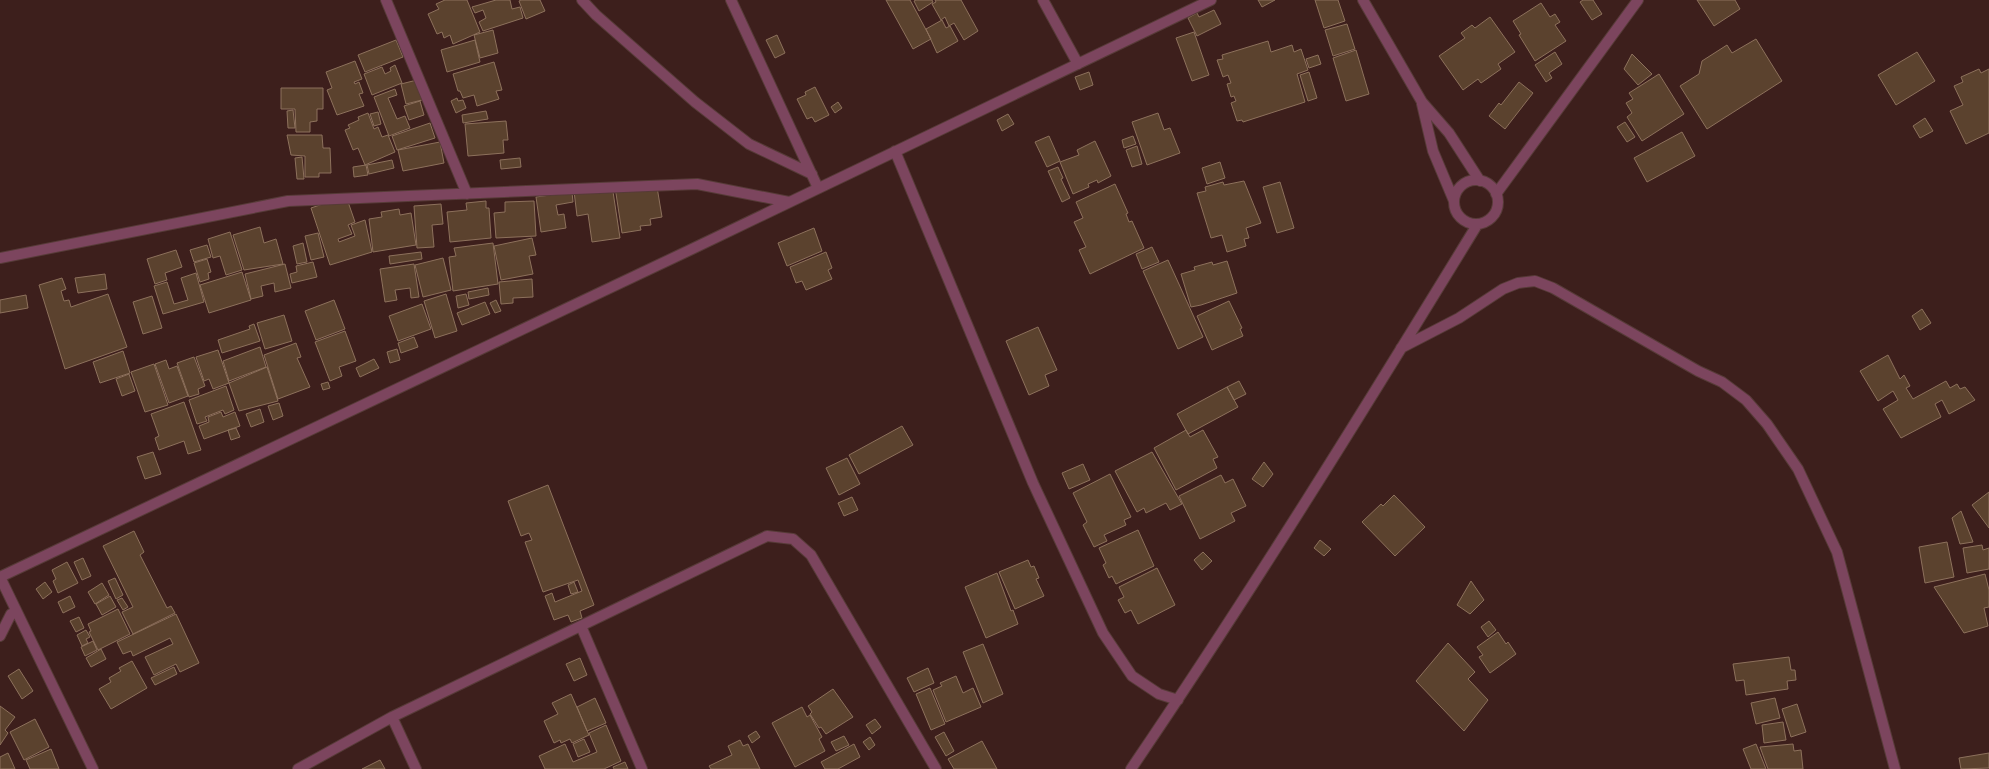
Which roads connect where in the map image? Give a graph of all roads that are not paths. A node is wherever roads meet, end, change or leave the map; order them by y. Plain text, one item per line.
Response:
1 (386, 0) edge
2 (582, 0) edge
3 (731, 0) edge
4 (1043, 0) edge
5 (1211, 0) edge
6 (1363, 0) edge
7 (1638, 0) edge
8 (1078, 64) junction
9 (1422, 102) junction
10 (895, 151) junction
11 (812, 174) junction
12 (1480, 181) junction
13 (818, 188) junction
14 (467, 194) junction
15 (1496, 194) junction
16 (1454, 201) junction
17 (789, 202) junction
18 (1477, 224) junction
19 (0, 258) edge
20 (1401, 348) junction
21 (0, 577) edge
22 (0, 612) edge
23 (15, 614) junction
24 (581, 626) junction
25 (0, 636) edge
26 (1178, 700) junction
27 (392, 717) junction
28 (93, 769) edge
29 (298, 769) edge
30 (416, 769) edge
31 (642, 769) edge
32 (936, 769) edge
33 (1131, 769) edge
34 (1895, 769) edge

1 - 14 street
2 - 11 street
3 - 11 street
4 - 8 street
5 - 8 street
6 - 9 street
7 - 15 street
8 - 10 street
9 - 12 street
9 - 16 street
10 - 13 street
10 - 26 street
11 - 13 street
12 - 15 street
12 - 16 street
13 - 17 street
14 - 17 street
14 - 19 street
15 - 18 street
16 - 18 street
17 - 21 street
18 - 20 street
20 - 26 street
20 - 34 street
21 - 23 street
22 - 23 street
23 - 25 street
23 - 28 street
24 - 27 street
24 - 31 street
24 - 32 street
26 - 33 street
27 - 29 street
27 - 30 street

